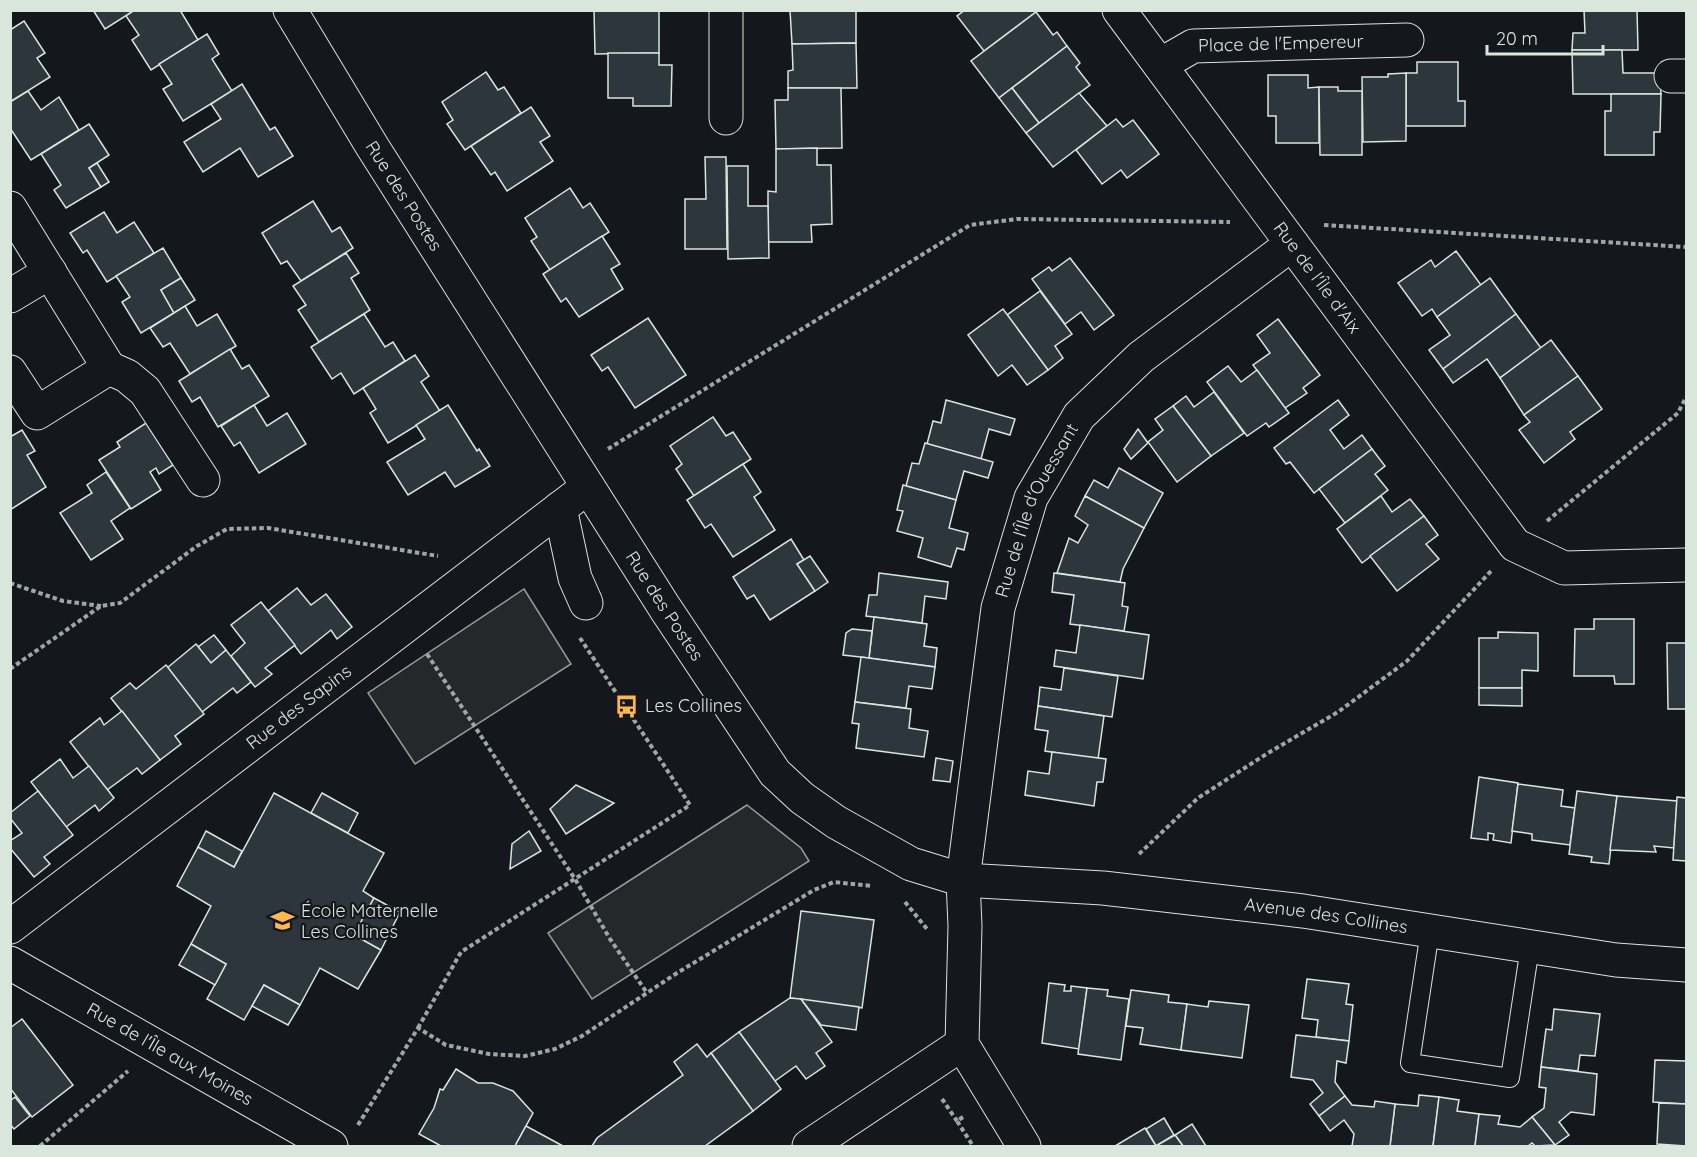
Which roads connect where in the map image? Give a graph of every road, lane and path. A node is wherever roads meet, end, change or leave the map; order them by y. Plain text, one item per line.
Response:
1 (290, 10) edge
2 (726, 10) edge
3 (1119, 10) edge
4 (1407, 40) dead end
5 (1160, 65) junction
6 (726, 118) dead end
7 (10, 208) edge
8 (1284, 233) junction
9 (1686, 247) edge
10 (50, 272) junction
11 (10, 296) edge
12 (109, 368) junction
13 (10, 372) edge
14 (1686, 397) edge
15 (582, 478) junction
16 (203, 480) dead end
17 (560, 508) junction
18 (1515, 545) junction
19 (487, 564) junction
20 (1686, 565) edge
21 (10, 583) edge
22 (586, 603) dead end
23 (101, 606) junction
24 (407, 624) junction
25 (578, 636) dead end
26 (10, 669) edge
27 (575, 879) junction
28 (963, 880) junction
29 (880, 887) dead end
30 (1103, 888) junction
31 (10, 927) edge
32 (1430, 931) junction
33 (1530, 947) junction
34 (10, 963) edge
35 (1686, 965) edge
36 (647, 993) junction
37 (418, 1028) junction
38 (962, 1044) junction
39 (155, 1046) junction
40 (357, 1127) dead end
41 (40, 1146) edge
42 (331, 1146) edge
43 (809, 1146) edge
44 (1024, 1146) edge

1 - 15 street, Rue des Postes
2 - 6 street
3 - 5 street, Rue de l'Île d'Aix
4 - 5 street, Place de l'Empereur
5 - 8 street, Rue de l'Île d'Aix
7 - 10 street
8 - 9 path
8 - 15 path
8 - 18 street, Rue de l'Île d'Aix
8 - 28 street, Rue de l'Île d'Ouessant
10 - 11 street
10 - 12 street
12 - 13 street
12 - 16 street
14 - 18 path
15 - 17 street, Rue des Sapins
15 - 28 street, Rue des Postes
17 - 19 street, Rue des Sapins
17 - 22 street
18 - 20 street
18 - 30 path
19 - 23 path
19 - 24 street, Rue des Sapins
21 - 23 path
23 - 26 path
24 - 27 path
24 - 31 street, Rue des Sapins
25 - 27 path
27 - 36 path
27 - 37 path
28 - 30 street, Avenue des Collines
28 - 38 street
29 - 36 path
30 - 32 street, Avenue des Collines
32 - 33 street, Avenue des Collines
32 - 33 lane
33 - 35 street, Avenue des Collines
34 - 39 street, Rue de l'Île aux Moines
36 - 37 path
37 - 40 path
38 - 43 street
38 - 44 street
39 - 41 path
39 - 42 street, Rue de l'Île aux Moines

